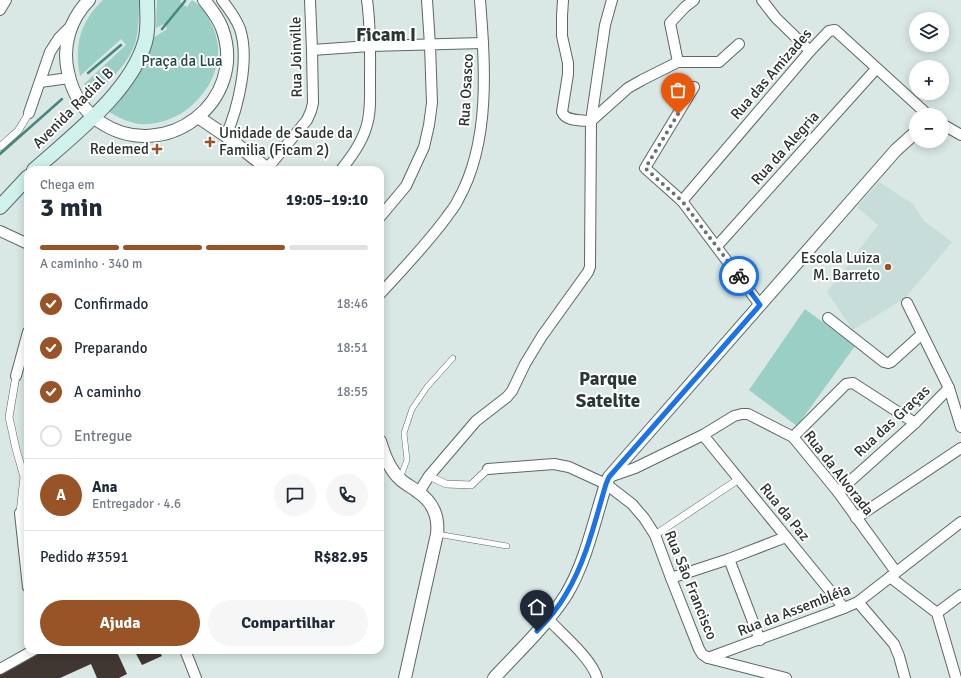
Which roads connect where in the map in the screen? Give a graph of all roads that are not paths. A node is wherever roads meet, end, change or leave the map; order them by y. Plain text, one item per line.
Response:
1 (6, 0) edge
2 (74, 0) edge
3 (89, 0) edge
4 (147, 0) edge
5 (204, 0) edge
6 (222, 0) edge
7 (310, 0) edge
8 (367, 0) edge
9 (427, 0) edge
10 (480, 0) edge
11 (563, 0) edge
12 (612, 0) edge
13 (694, 0) edge
14 (762, 0) edge
15 (0, 10) edge
16 (74, 21) junction
17 (236, 21) junction
18 (222, 28) junction
19 (483, 43) junction
20 (739, 44) dead end
21 (430, 45) junction
22 (370, 46) junction
23 (312, 50) junction
24 (810, 51) junction
25 (678, 62) junction
26 (876, 69) junction
27 (69, 78) junction
28 (40, 82) junction
29 (694, 87) dead end
30 (920, 108) edge
31 (30, 113) joint
32 (93, 116) junction
33 (198, 117) junction
34 (591, 121) junction
35 (949, 128) edge
36 (961, 135) edge
37 (226, 136) junction
38 (909, 138) edge
39 (0, 147) edge
40 (38, 166) edge
41 (264, 166) edge
42 (270, 166) edge
43 (344, 166) edge
44 (24, 181) edge
45 (682, 201) junction
46 (0, 207) edge
47 (384, 212) edge
48 (0, 231) edge
49 (24, 242) edge
50 (717, 246) junction
51 (384, 290) edge
52 (906, 303) dead end
53 (760, 305) junction
54 (828, 318) dead end
55 (922, 334) junction
56 (24, 347) edge
57 (454, 358) dead end
58 (16, 376) joint
59 (949, 388) junction
60 (915, 423) junction
61 (961, 427) edge
62 (702, 435) junction
63 (793, 437) junction
64 (961, 448) edge
65 (384, 454) edge
66 (621, 463) junction
67 (488, 468) joint
68 (635, 468) junction
69 (429, 476) junction
70 (400, 479) junction
71 (739, 479) junction
72 (607, 480) junction
73 (419, 492) junction
74 (838, 492) junction
75 (20, 513) joint
76 (856, 518) junction
77 (961, 522) edge
78 (437, 534) junction
79 (656, 534) junction
80 (786, 537) junction
81 (507, 546) dead end
82 (24, 550) edge
83 (729, 559) junction
84 (893, 575) junction
85 (671, 578) junction
86 (961, 595) edge
87 (858, 602) junction
88 (844, 608) junction
89 (937, 613) junction
90 (548, 619) junction
91 (760, 640) junction
92 (27, 654) edge
93 (187, 654) edge
94 (708, 658) junction
95 (0, 669) edge
96 (196, 678) edge
97 (405, 678) edge
98 (494, 678) edge
99 (597, 678) edge
100 (786, 678) edge
101 (905, 678) edge
102 (956, 678) edge

1 - 15 street
2 - 16 street
3 - 16 street
4 - 32 main road, Avenida Radial B
5 - 18 street
6 - 17 street
7 - 23 street, Rua Joinville
8 - 22 street
9 - 21 street
10 - 19 street, Rua Osasco
11 - 34 street
12 - 34 street
13 - 25 street
14 - 24 street
16 - 27 street
16 - 28 street
17 - 18 street
17 - 37 street
18 - 33 street
19 - 21 street
19 - 51 street, Rua Osasco
20 - 25 street
21 - 22 street
21 - 47 street
22 - 23 street
22 - 43 street
23 - 42 street, Rua Joinville
24 - 26 street, Rua das Amizades
24 - 45 street, Rua das Amizades
25 - 34 street
26 - 30 street, Rua das Amizades
26 - 50 street, Rua da Alegria
27 - 28 street
27 - 32 street
28 - 31 street
29 - 45 street
31 - 39 street
32 - 33 street
32 - 40 main road, Avenida Radial B
33 - 37 street
34 - 69 street
35 - 36 street
37 - 41 street
38 - 53 street
44 - 46 main road
45 - 50 street
48 - 49 street
50 - 53 street
52 - 55 street
53 - 66 street
54 - 55 street
55 - 59 street
56 - 58 street
57 - 70 lane
58 - 75 street
59 - 60 street, Rua das Graças
59 - 61 street
60 - 63 street
60 - 74 street, Rua das Graças
62 - 63 street, Rua da Alvorada
62 - 68 street, Rua da Alvorada
62 - 71 street, Rua da Paz
63 - 74 street, Rua da Alvorada
64 - 76 street
65 - 70 street
66 - 68 street
66 - 72 street
67 - 69 street
67 - 72 street
68 - 72 street, Rua da Alvorada
69 - 73 street
70 - 73 street
71 - 79 street
71 - 80 street, Rua da Paz
72 - 79 street, Rua São Francisco
72 - 90 street
73 - 78 street
74 - 76 street, Rua da Alvorada
75 - 82 street
76 - 84 street, Rua da Alvorada
77 - 84 street, Rua da Assembléia
78 - 81 lane
78 - 97 street
79 - 85 street, Rua São Francisco
80 - 83 street
80 - 88 street, Rua da Paz
83 - 85 street
83 - 91 street
84 - 87 street, Rua da Assembléia
84 - 89 street, Rua da Alvorada
85 - 94 street, Rua São Francisco
86 - 89 street
87 - 88 street, Rua da Assembléia
87 - 101 street
88 - 91 street, Rua da Assembléia
89 - 102 street
90 - 98 street
90 - 99 street
91 - 94 street, Rua da Assembléia
92 - 95 street
93 - 96 street
94 - 100 street, Rua São Francisco

